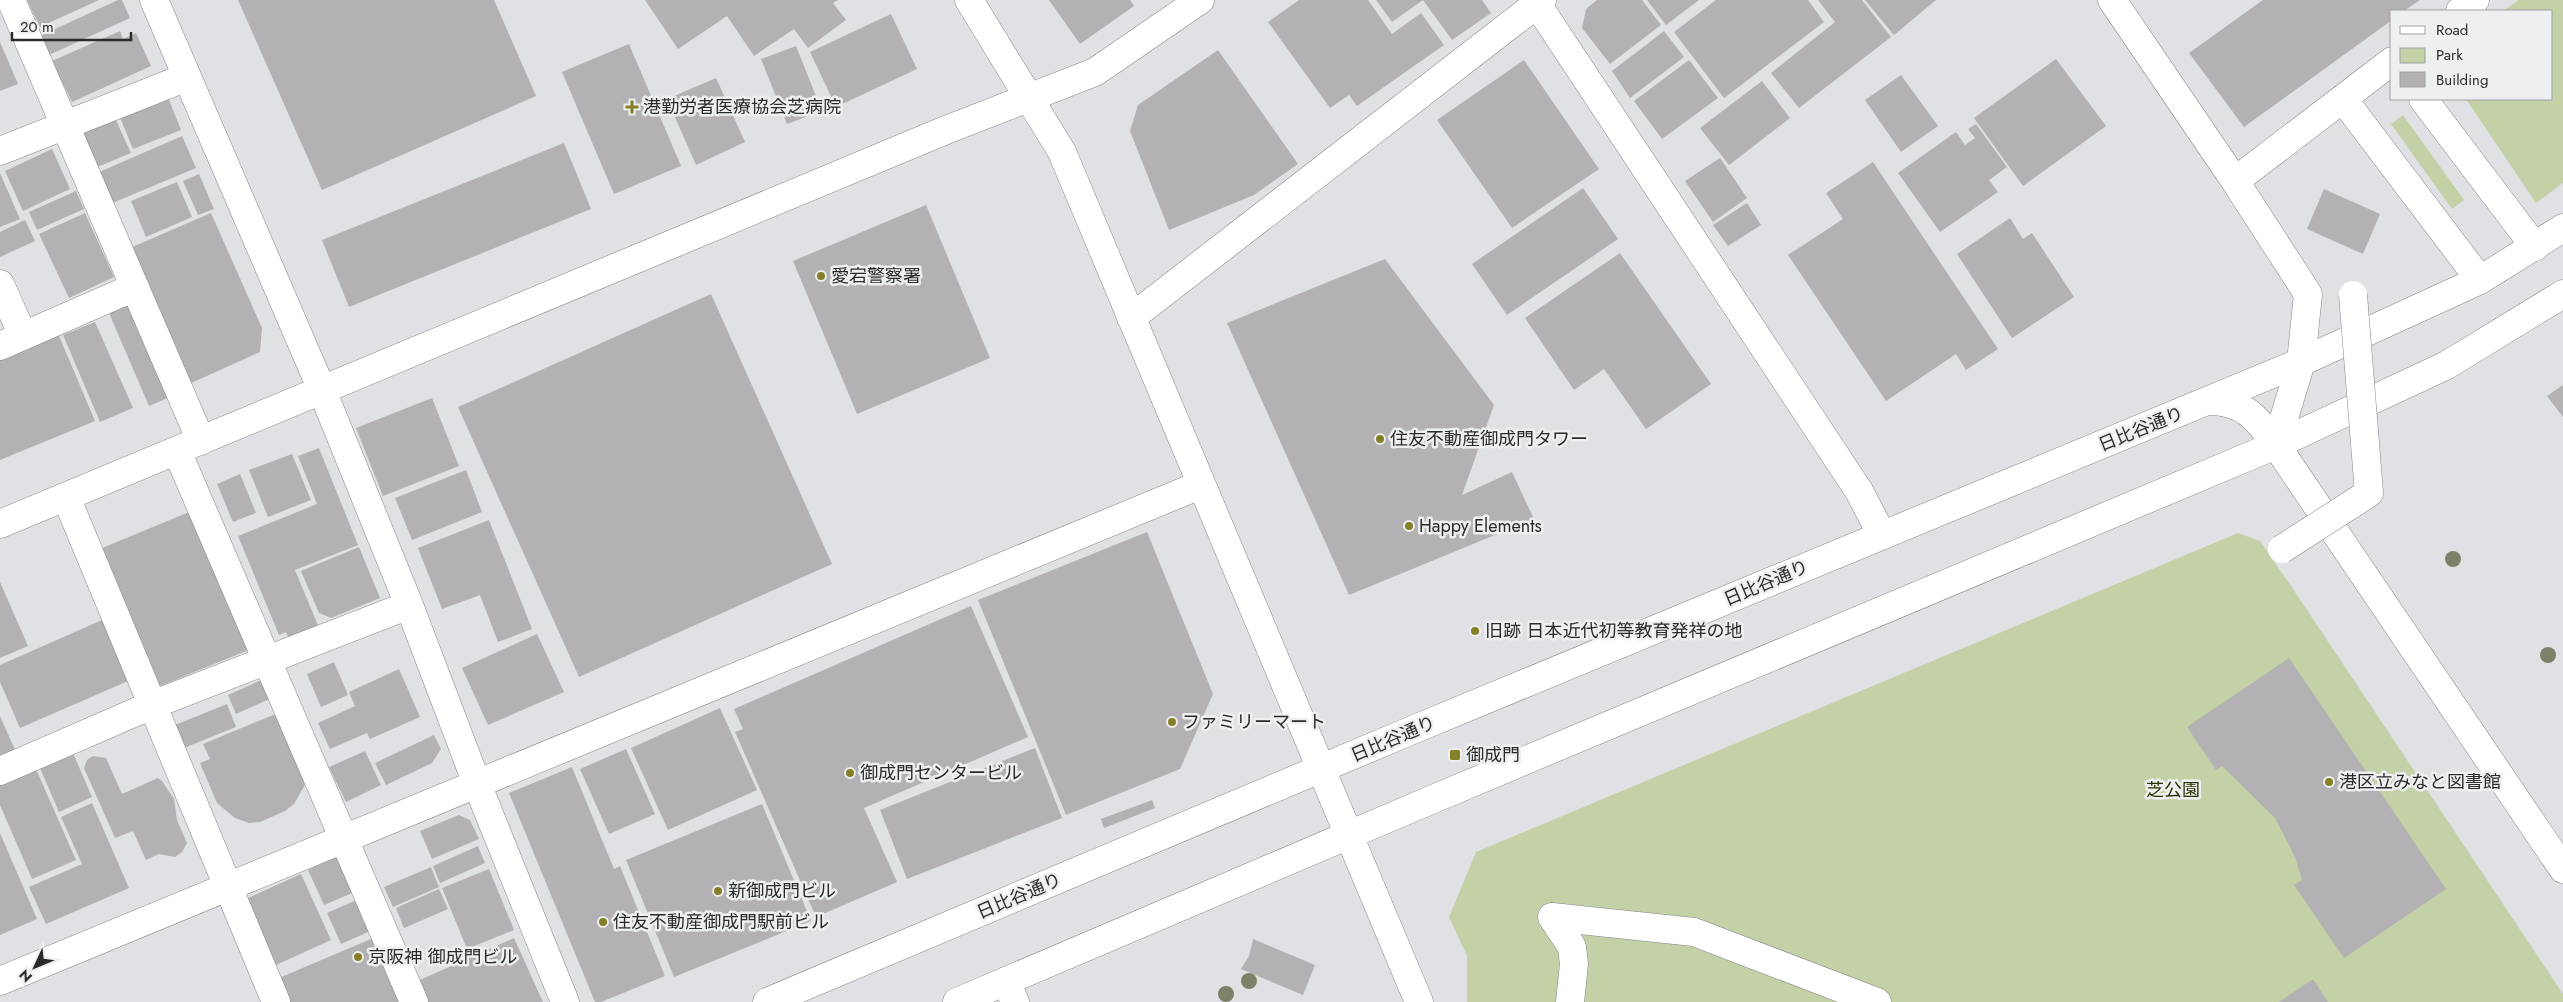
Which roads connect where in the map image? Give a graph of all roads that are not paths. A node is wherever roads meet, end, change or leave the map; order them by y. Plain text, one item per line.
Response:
1 (11, 0) edge
2 (154, 0) edge
3 (969, 0) edge
4 (1200, 0) edge
5 (2112, 0) edge
6 (2475, 0) edge
7 (1540, 2) edge
8 (2461, 10) edge
9 (2390, 64) edge
10 (186, 77) junction
11 (1030, 96) junction
12 (2343, 99) junction
13 (2424, 100) edge
14 (66, 127) junction
15 (0, 151) edge
16 (2235, 181) junction
17 (2563, 228) edge
18 (2535, 247) junction
19 (2480, 280) junction
20 (0, 284) edge
21 (135, 287) junction
22 (2563, 294) edge
23 (2353, 295) dead end
24 (1131, 318) junction
25 (11, 341) edge
26 (2301, 362) junction
27 (322, 390) junction
28 (2209, 401) junction
29 (2276, 445) junction
30 (189, 446) junction
31 (1200, 485) junction
32 (66, 497) junction
33 (0, 524) edge
34 (1882, 535) junction
35 (2282, 549) dead end
36 (409, 605) junction
37 (267, 660) junction
38 (152, 705) junction
39 (1322, 770) junction
40 (0, 771) edge
41 (477, 784) junction
42 (1350, 834) junction
43 (344, 839) junction
44 (2563, 869) edge
45 (228, 887) junction
46 (0, 981) edge
47 (1010, 992) edge
48 (276, 1002) edge
49 (414, 1002) edge
50 (565, 1002) edge
51 (767, 1002) edge
52 (957, 1002) edge
53 (1419, 1002) edge
54 (1570, 1002) edge
55 (1877, 1002) edge

1 - 14 street
2 - 10 street
3 - 11 street
4 - 11 street
5 - 16 street
6 - 8 street
7 - 24 street
7 - 34 street
9 - 12 street
10 - 14 street
10 - 27 street
11 - 24 street
11 - 27 street
12 - 16 street
12 - 19 street
13 - 18 street
14 - 15 street
14 - 21 street
16 - 26 street
17 - 18 street, 日比谷通り
18 - 19 street, 日比谷通り
19 - 26 street, 日比谷通り
20 - 25 street
21 - 25 street
21 - 30 street
22 - 29 street
23 - 35 street, bridge
24 - 31 street
26 - 28 street, 日比谷通り
26 - 29 street
27 - 30 street
27 - 36 street
28 - 29 street
28 - 34 street, 日比谷通り
29 - 42 street
29 - 44 street
30 - 32 street
30 - 37 street
31 - 39 street
31 - 41 street
32 - 33 street
32 - 38 street
34 - 39 street, 日比谷通り
36 - 37 street
36 - 41 street
37 - 38 street
37 - 43 street
38 - 40 street
38 - 45 street
39 - 42 street
39 - 51 street, 日比谷通り
41 - 43 street
41 - 50 street
42 - 47 street
42 - 53 street
43 - 45 street
43 - 49 street
45 - 46 street
45 - 48 street
47 - 52 street
54 - 55 street

